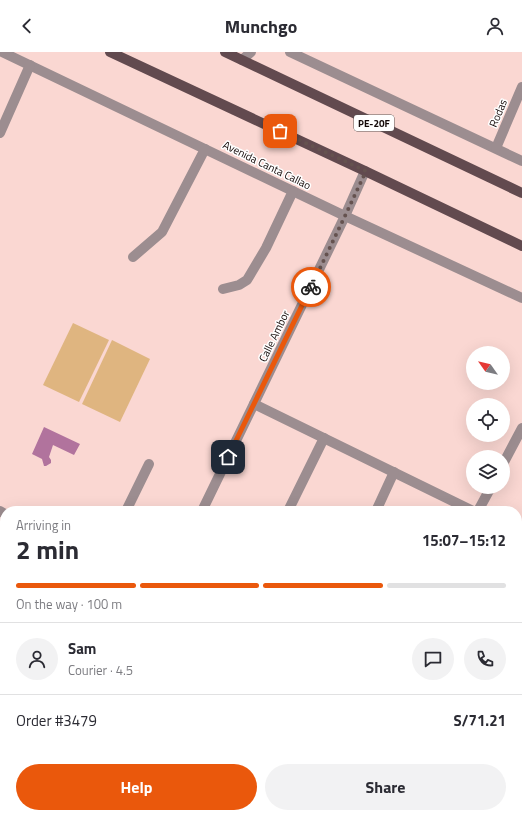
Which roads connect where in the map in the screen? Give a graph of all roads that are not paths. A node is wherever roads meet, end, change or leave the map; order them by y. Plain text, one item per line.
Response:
1 (2, 52) edge
2 (110, 52) edge
3 (225, 52) edge
4 (251, 52) edge
5 (290, 52) edge
6 (242, 60) junction
7 (30, 65) junction
8 (522, 87) edge
9 (0, 133) edge
10 (496, 148) junction
11 (205, 149) junction
12 (522, 161) edge
13 (366, 171) junction
14 (293, 191) junction
15 (522, 193) edge
16 (345, 216) junction
17 (522, 246) edge
18 (133, 257) dead end
19 (223, 289) dead end
20 (522, 298) edge
21 (254, 404) junction
22 (522, 428) edge
23 (324, 438) junction
24 (510, 451) edge
25 (149, 464) dead end
26 (394, 472) junction
27 (487, 494) edge
28 (128, 506) edge
29 (204, 506) edge
30 (290, 506) edge
31 (378, 506) edge
32 (463, 506) edge
33 (481, 506) edge

1 - 7 street, Avenida Canta Callao
2 - 13 main road
3 - 6 main road, PE-20F
4 - 6 street
5 - 10 street
6 - 15 main road, PE-20F
7 - 9 street
7 - 11 street, Avenida Canta Callao
8 - 10 street, Rodas
10 - 12 street
11 - 14 street, Avenida Canta Callao
11 - 18 street
13 - 16 street, Calle Ambor
13 - 17 main road
14 - 16 street, Avenida Canta Callao
14 - 19 street
16 - 20 street, Avenida Canta Callao
16 - 21 street, Calle Ambor
21 - 23 street
21 - 29 street, Calle Ambor
22 - 24 street
23 - 26 street
23 - 30 street
25 - 28 street
26 - 31 street
26 - 32 street
27 - 33 street

